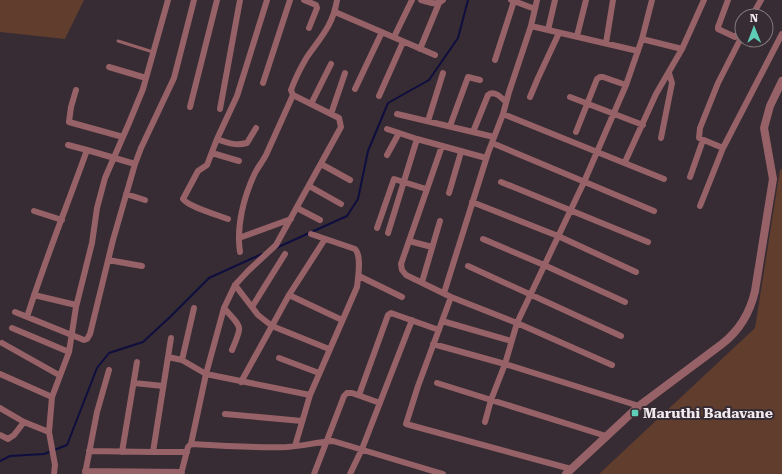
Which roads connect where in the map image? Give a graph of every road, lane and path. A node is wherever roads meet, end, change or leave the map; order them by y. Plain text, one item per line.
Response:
1 (168, 0) edge
2 (194, 0) edge
3 (217, 0) edge
4 (240, 0) edge
5 (267, 0) edge
6 (290, 0) edge
7 (304, 0) edge
8 (338, 0) edge
9 (412, 0) edge
10 (421, 0) edge
11 (537, 0) edge
12 (555, 0) edge
13 (586, 0) edge
14 (613, 0) edge
15 (652, 0) edge
16 (704, 0) edge
17 (728, 0) edge
18 (516, 1) edge
19 (441, 2) edge
20 (535, 9) junction
21 (336, 12) junction
22 (531, 26) junction
23 (309, 28) dead end
24 (548, 30) junction
25 (382, 32) junction
26 (559, 33) junction
27 (782, 34) edge
28 (577, 36) junction
29 (394, 37) junction
30 (734, 37) edge
31 (642, 39) junction
32 (118, 41) dead end
33 (403, 42) junction
34 (606, 43) junction
35 (736, 48) edge
36 (420, 49) junction
37 (682, 49) junction
38 (638, 51) junction
39 (154, 52) junction
40 (435, 55) dead end
41 (495, 60) dead end
42 (331, 64) dead end
43 (110, 67) dead end
44 (669, 72) junction
45 (346, 73) dead end
46 (443, 73) dead end
47 (146, 78) junction
48 (480, 80) dead end
49 (782, 80) edge
50 (263, 83) dead end
51 (626, 85) junction
52 (355, 89) dead end
53 (76, 90) dead end
54 (293, 95) junction
55 (380, 96) dead end
56 (530, 97) dead end
57 (570, 97) dead end
58 (506, 102) junction
59 (310, 104) junction
60 (587, 104) junction
61 (190, 106) dead end
62 (220, 110) dead end
63 (330, 114) junction
64 (397, 114) dead end
65 (503, 114) junction
66 (614, 114) junction
67 (428, 121) junction
68 (450, 126) junction
69 (643, 126) junction
70 (256, 128) dead end
71 (387, 129) dead end
72 (473, 132) junction
73 (576, 132) dead end
74 (399, 133) junction
75 (123, 137) junction
76 (494, 137) junction
77 (661, 138) dead end
78 (217, 139) junction
79 (417, 139) junction
80 (703, 140) junction
81 (492, 144) junction
82 (68, 145) dead end
83 (442, 146) junction
84 (723, 148) junction
85 (87, 150) junction
86 (597, 151) junction
87 (461, 152) junction
88 (212, 153) junction
89 (387, 155) dead end
90 (113, 157) junction
91 (486, 158) junction
92 (239, 161) dead end
93 (625, 162) junction
94 (135, 164) junction
95 (321, 164) junction
96 (690, 177) dead end
97 (664, 179) dead end
98 (350, 180) dead end
99 (405, 182) junction
100 (502, 182) dead end
101 (584, 182) junction
102 (309, 186) junction
103 (426, 189) junction
104 (449, 193) dead end
105 (126, 194) junction
106 (145, 200) dead end
107 (472, 202) junction
108 (341, 204) dead end
109 (700, 206) dead end
110 (297, 208) junction
111 (570, 210) junction
112 (34, 211) dead end
113 (654, 211) dead end
114 (228, 219) dead end
115 (291, 219) junction
116 (62, 220) junction
117 (320, 220) dead end
118 (440, 221) dead end
119 (377, 228) dead end
120 (388, 233) dead end
121 (311, 234) dead end
122 (558, 236) junction
123 (239, 238) junction
124 (325, 239) junction
125 (483, 239) dead end
126 (409, 241) junction
127 (648, 242) dead end
128 (432, 247) junction
129 (240, 252) dead end
130 (285, 254) dead end
131 (108, 260) junction
132 (544, 265) junction
133 (142, 266) dead end
134 (468, 266) dead end
135 (636, 272) dead end
136 (358, 276) junction
137 (422, 282) junction
138 (235, 285) junction
139 (444, 293) junction
140 (530, 294) junction
141 (34, 295) junction
142 (289, 295) junction
143 (402, 297) dead end
144 (451, 297) junction
145 (625, 302) dead end
146 (76, 305) junction
147 (252, 306) junction
148 (194, 308) dead end
149 (224, 308) junction
150 (15, 312) dead end
151 (27, 317) junction
152 (342, 320) junction
153 (412, 320) junction
154 (442, 321) junction
155 (517, 323) junction
156 (272, 326) junction
157 (12, 328) dead end
158 (439, 330) junction
159 (71, 335) junction
160 (622, 336) dead end
161 (171, 338) dead end
162 (511, 341) junction
163 (2, 343) dead end
164 (434, 344) junction
165 (329, 349) junction
166 (232, 350) dead end
167 (69, 352) junction
168 (168, 357) junction
169 (279, 358) dead end
170 (182, 360) junction
171 (137, 362) dead end
172 (505, 364) junction
173 (612, 366) dead end
174 (110, 370) dead end
175 (319, 373) junction
176 (0, 374) edge
177 (206, 374) junction
178 (59, 375) junction
179 (241, 382) junction
180 (134, 383) junction
181 (436, 383) dead end
182 (163, 386) junction
183 (310, 395) junction
184 (359, 395) junction
185 (52, 397) junction
186 (491, 400) junction
187 (380, 403) junction
188 (639, 406) junction
189 (0, 408) edge
190 (225, 414) dead end
191 (302, 421) junction
192 (24, 422) junction
193 (485, 422) dead end
194 (49, 432) junction
195 (0, 435) edge
196 (606, 436) junction
197 (327, 442) junction
198 (191, 444) junction
199 (295, 446) junction
200 (362, 449) junction
201 (89, 451) junction
202 (122, 452) junction
203 (153, 452) junction
204 (187, 452) junction
205 (569, 471) edge
206 (85, 472) edge
207 (181, 473) edge
208 (54, 474) edge
209 (314, 474) edge
210 (350, 474) edge
211 (443, 474) edge

1 - 39 street
2 - 94 street
3 - 61 street
4 - 62 street
5 - 78 street
6 - 50 street
7 - 23 street
8 - 21 street
9 - 29 street
10 - 19 street
11 - 20 street
12 - 24 street
13 - 28 street
14 - 34 street
15 - 31 street
16 - 37 street
17 - 30 street
18 - 20 street
18 - 41 street
19 - 36 street
20 - 22 street
21 - 25 street
21 - 54 street
22 - 24 street
22 - 58 street
24 - 26 street
25 - 29 street
25 - 52 street
26 - 28 street
26 - 56 street
27 - 84 street
28 - 34 street
29 - 33 street
31 - 37 street
31 - 38 street
32 - 39 lane
33 - 36 street
33 - 55 street
34 - 38 street
35 - 80 street
36 - 40 street
37 - 44 street
38 - 51 street
39 - 47 street
42 - 59 street
43 - 47 street
44 - 69 street
44 - 77 street
45 - 63 street
46 - 67 street
47 - 75 street
48 - 68 street
49 - 188 street
51 - 60 street
51 - 66 street
53 - 75 street
54 - 59 street
54 - 123 street
57 - 60 street
58 - 65 street
58 - 72 street
59 - 63 street
60 - 66 street
60 - 73 street
63 - 95 street
64 - 67 street
65 - 76 street
65 - 86 street
66 - 69 street
66 - 86 street
67 - 68 street
68 - 72 street
69 - 93 street
70 - 78 street
71 - 74 street
72 - 76 street
74 - 79 street
74 - 89 street
75 - 90 street
76 - 81 street
78 - 88 street
79 - 83 street
79 - 99 street
80 - 84 street
80 - 96 street
81 - 91 street
81 - 101 street
82 - 85 street
83 - 87 street
83 - 103 street
84 - 109 street
85 - 90 street
85 - 116 street
86 - 93 street
86 - 101 street
87 - 91 street
87 - 104 street
88 - 92 street
88 - 114 street
90 - 94 street
90 - 146 street
91 - 107 street
93 - 97 street
94 - 105 street
95 - 98 street
95 - 102 street
99 - 103 street
99 - 119 street
99 - 120 street
100 - 111 street
101 - 111 street
101 - 113 street
102 - 108 street
102 - 110 street
103 - 126 street
105 - 106 street
105 - 131 street
107 - 122 street
107 - 139 street
110 - 115 street
110 - 117 street
111 - 122 street
111 - 127 street
112 - 116 street
115 - 123 street
115 - 138 street
116 - 141 street
118 - 128 street
121 - 124 street
122 - 132 street
122 - 135 street
123 - 129 street
124 - 136 street
124 - 142 street
125 - 132 street
126 - 128 street
126 - 137 street
128 - 137 street
130 - 147 street
131 - 133 street
131 - 159 street
132 - 140 street
132 - 145 street
134 - 140 street
136 - 143 street
136 - 152 street
137 - 139 street
138 - 147 street
138 - 149 street
139 - 144 street
140 - 155 street
140 - 160 street
141 - 146 street
141 - 151 street
142 - 152 street
142 - 156 street
144 - 154 street
144 - 155 street
146 - 159 street
147 - 156 street
148 - 170 street
149 - 166 street
149 - 177 street
150 - 151 street
151 - 159 street
152 - 165 street
153 - 158 street
153 - 184 street
153 - 187 street
154 - 158 street
154 - 162 street
155 - 162 street
155 - 173 street
156 - 165 street
156 - 179 street
157 - 167 street
158 - 164 street
159 - 167 street
161 - 168 street
162 - 172 street
163 - 178 street
164 - 172 street
164 - 205 street
165 - 175 street
167 - 178 street
168 - 170 street
168 - 182 street
169 - 175 street
170 - 177 street
171 - 180 street
172 - 186 street
172 - 188 street
174 - 201 street
175 - 183 street
176 - 185 street
177 - 179 street
177 - 198 street
178 - 185 street
179 - 183 street
180 - 182 street
180 - 202 street
181 - 186 street
182 - 203 street
183 - 191 street
184 - 187 street
184 - 197 street
185 - 194 street
186 - 193 street
186 - 196 street
187 - 200 street
188 - 196 street
189 - 192 street
190 - 191 street
191 - 199 street
192 - 194 street
192 - 195 street
194 - 208 street
196 - 205 street
197 - 199 street
197 - 200 street
197 - 209 street
198 - 199 street
198 - 204 street
200 - 210 street
200 - 211 street
201 - 202 street
201 - 206 street
202 - 203 street
203 - 204 street
204 - 207 street
206 - 207 street

